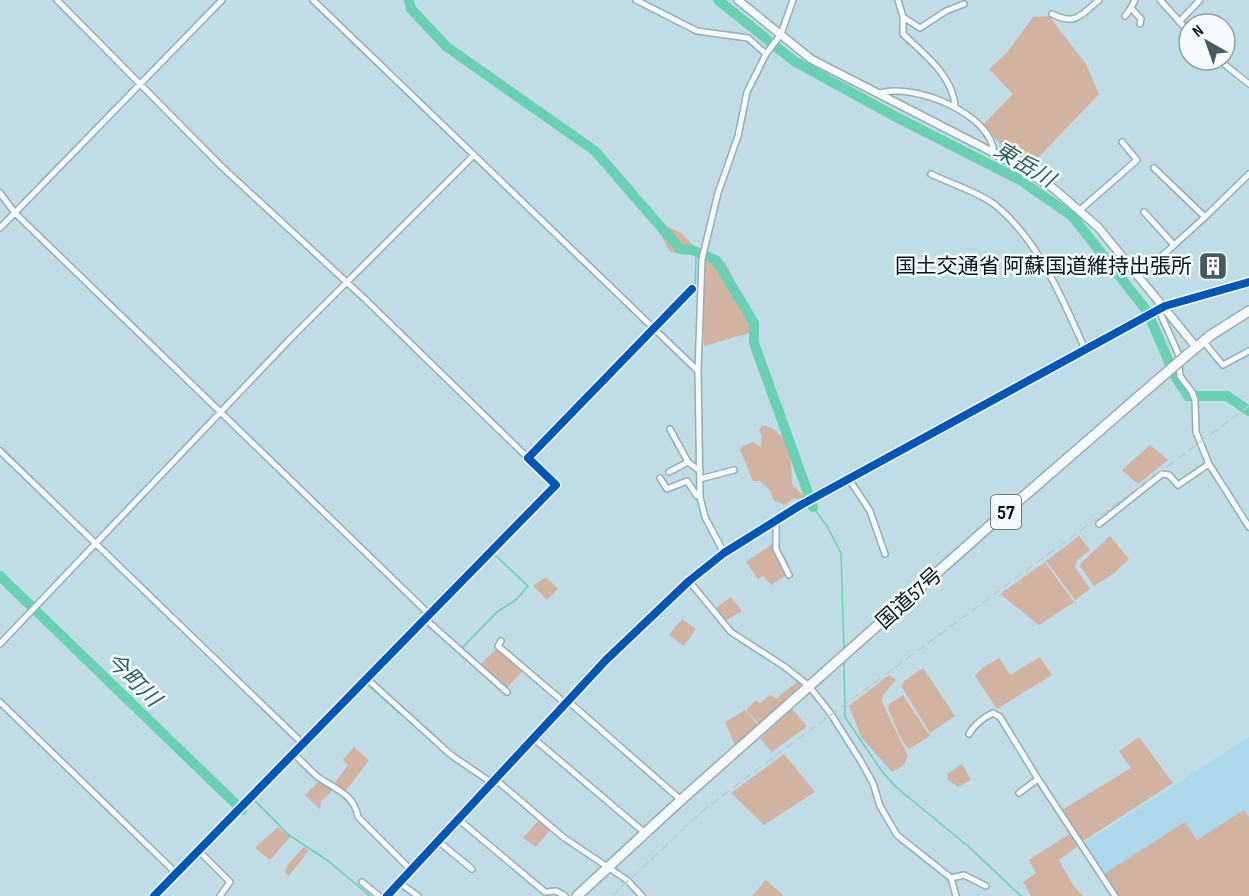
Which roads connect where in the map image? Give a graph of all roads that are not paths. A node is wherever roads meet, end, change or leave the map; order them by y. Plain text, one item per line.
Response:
1 (57, 0) edge
2 (222, 0) edge
3 (313, 0) edge
4 (636, 0) edge
5 (738, 0) edge
6 (794, 0) edge
7 (898, 0) edge
8 (1099, 0) edge
9 (1135, 0) edge
10 (1160, 0) edge
11 (1200, 0) edge
12 (964, 4) dead end
13 (1131, 8) junction
14 (1189, 12) edge
15 (1052, 14) dead end
16 (1125, 16) dead end
17 (903, 17) junction
18 (1177, 20) edge
19 (1140, 24) dead end
20 (781, 34) junction
21 (766, 54) junction
22 (1234, 72) edge
23 (141, 83) junction
24 (1249, 84) edge
25 (880, 93) junction
26 (955, 106) junction
27 (1122, 142) dead end
28 (994, 153) junction
29 (474, 155) junction
30 (1154, 168) dead end
31 (931, 174) dead end
32 (1249, 174) edge
33 (0, 193) edge
34 (1080, 210) junction
35 (1144, 212) dead end
36 (15, 213) junction
37 (1204, 217) junction
38 (0, 228) edge
39 (1174, 245) junction
40 (1140, 276) junction
41 (347, 282) junction
42 (1249, 282) edge
43 (692, 289) dead end
44 (1161, 308) junction
45 (1249, 311) edge
46 (653, 328) junction
47 (1200, 344) junction
48 (1085, 349) junction
49 (1249, 351) edge
50 (698, 372) junction
51 (221, 413) junction
52 (670, 429) dead end
53 (0, 450) edge
54 (528, 458) junction
55 (688, 462) junction
56 (1209, 464) junction
57 (734, 470) dead end
58 (700, 471) junction
59 (669, 472) dead end
60 (660, 478) dead end
61 (700, 478) junction
62 (849, 479) junction
63 (700, 497) junction
64 (776, 520) junction
65 (1098, 524) dead end
66 (1249, 527) edge
67 (97, 544) junction
68 (724, 554) junction
69 (885, 554) dead end
70 (789, 575) dead end
71 (689, 581) junction
72 (426, 616) junction
73 (501, 641) dead end
74 (0, 644) edge
75 (366, 678) junction
76 (809, 686) junction
77 (507, 692) dead end
78 (0, 702) edge
79 (567, 702) junction
80 (969, 734) dead end
81 (533, 738) junction
82 (302, 743) junction
83 (293, 753) junction
84 (1038, 779) junction
85 (493, 781) junction
86 (1018, 793) dead end
87 (681, 800) junction
88 (458, 819) junction
89 (645, 833) junction
90 (438, 841) junction
91 (198, 850) junction
92 (608, 867) junction
93 (472, 869) dead end
94 (411, 870) junction
95 (176, 873) junction
96 (951, 878) junction
97 (362, 882) dead end
98 (400, 883) junction
99 (986, 886) dead end
100 (154, 896) edge
101 (220, 896) edge
102 (379, 896) edge
103 (387, 896) edge
104 (418, 896) edge
105 (565, 896) edge
106 (577, 896) edge
107 (642, 896) edge
108 (956, 896) edge
109 (1115, 896) edge

1 - 23 street
2 - 23 street
3 - 29 street
4 - 21 street
5 - 20 street
6 - 20 street
7 - 17 street
8 - 15 street
9 - 13 street
10 - 18 street
11 - 14 street
12 - 17 street
13 - 16 street
13 - 19 street
17 - 26 street
20 - 21 street
20 - 25 street
21 - 50 street
22 - 24 street
23 - 36 street
23 - 41 street
25 - 26 street
25 - 28 street
26 - 28 street
27 - 34 street
28 - 34 street
29 - 41 street
29 - 46 street
30 - 37 street
31 - 48 street
32 - 37 street
33 - 36 street
34 - 40 street
35 - 39 street
36 - 38 street
36 - 51 street
37 - 39 street
39 - 40 street
40 - 44 street
41 - 51 street
41 - 54 street
42 - 44 street
43 - 46 street
44 - 47 street
44 - 48 street
44 - 56 street
45 - 47 highway, 国道57号 / 57
46 - 50 street
46 - 54 street
47 - 49 street
47 - 76 highway, 国道57号 / 57, bridge
48 - 62 street
50 - 58 street
51 - 67 street
51 - 72 street
52 - 55 street
53 - 67 street
54 - 72 street
55 - 58 street
55 - 59 street
56 - 65 street
56 - 66 street
57 - 61 street
58 - 61 street
60 - 63 street
61 - 63 street
62 - 64 street
62 - 69 street
63 - 68 street
64 - 68 street
64 - 70 street
67 - 74 street
67 - 82 street
68 - 71 street
71 - 76 street
71 - 79 street
72 - 75 street
72 - 77 street
73 - 79 street
75 - 82 street
75 - 85 street
76 - 87 highway, 国道57号 / 57
76 - 96 street
78 - 95 street
79 - 81 street
79 - 87 street
80 - 84 street
81 - 85 street
81 - 89 street
82 - 83 street
83 - 91 street
83 - 94 street
84 - 86 street
84 - 109 street
85 - 88 street
85 - 92 street
87 - 89 highway, 国道57号 / 57
88 - 90 street
88 - 105 street
89 - 92 highway, 国道57号 / 57
90 - 93 street
90 - 94 street
91 - 95 street
91 - 101 street
92 - 106 highway, 国道57号 / 57
92 - 107 street
94 - 98 street
95 - 100 street
96 - 99 street
96 - 108 street
97 - 102 street
98 - 103 street
98 - 104 street

